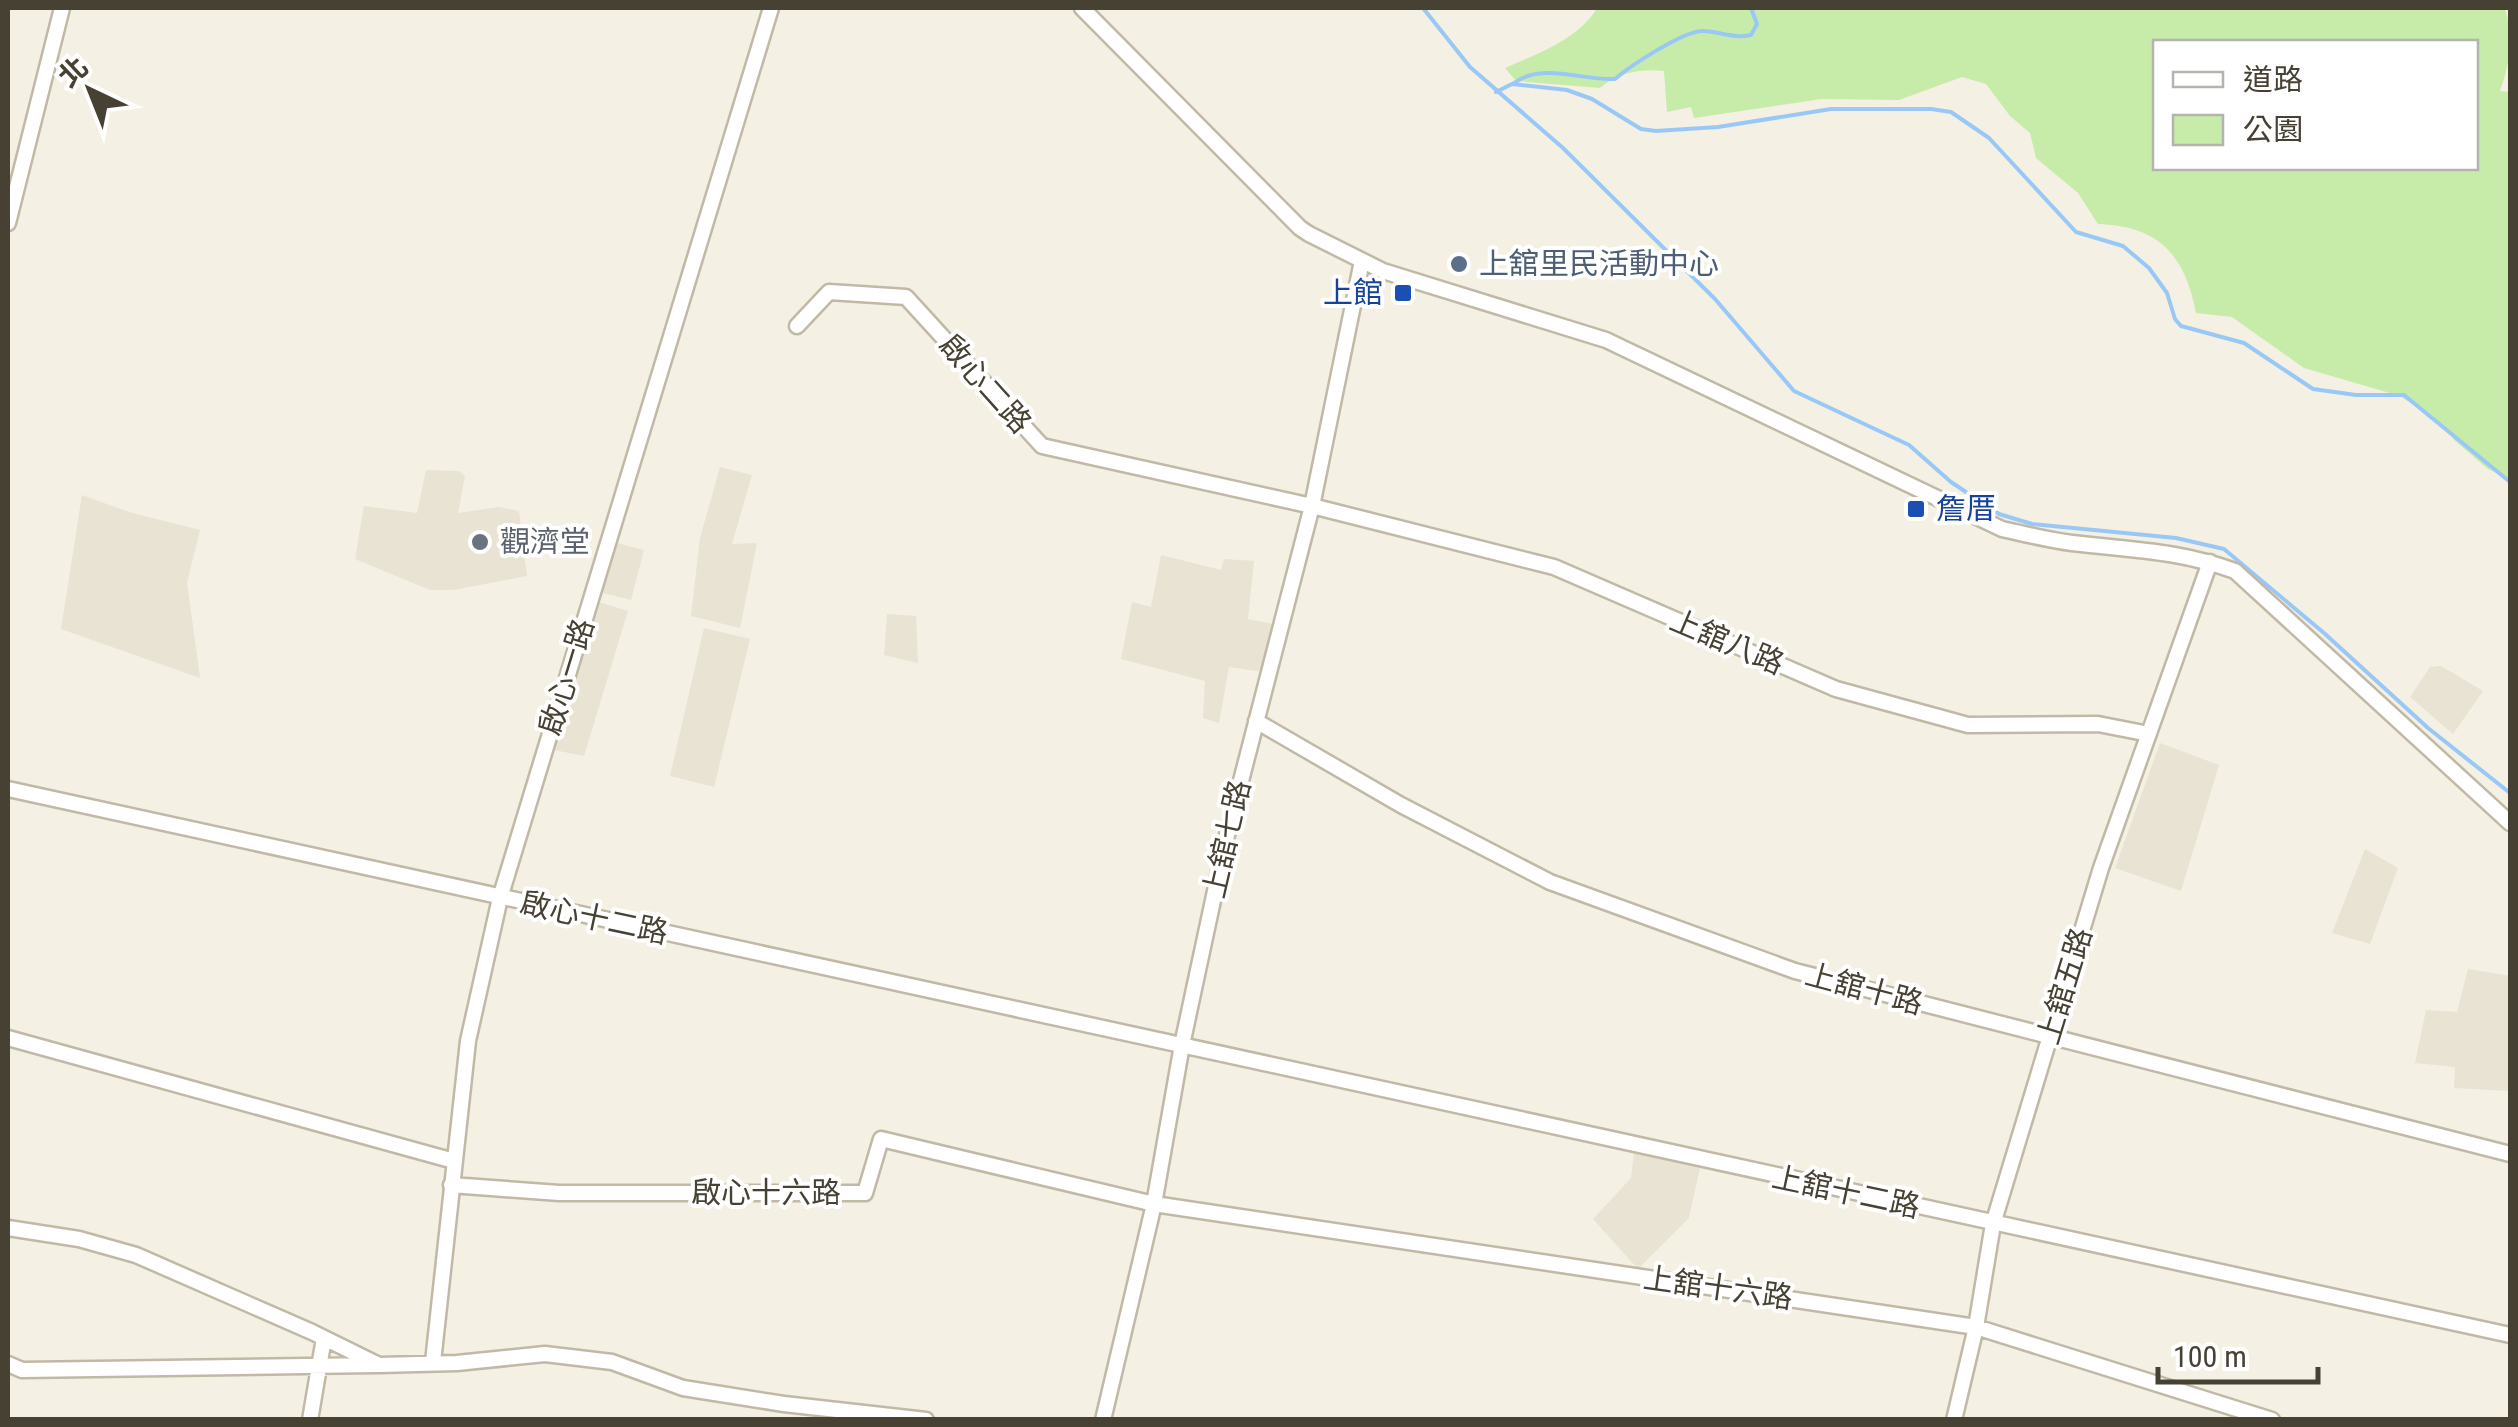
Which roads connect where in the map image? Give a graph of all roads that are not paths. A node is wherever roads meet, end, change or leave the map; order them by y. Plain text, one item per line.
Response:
1 (62, 8) edge
2 (771, 8) edge
3 (1082, 8) edge
4 (8, 223) edge
5 (1362, 261) junction
6 (798, 326) dead end
7 (1312, 506) junction
8 (2210, 562) junction
9 (1256, 721) junction
10 (2149, 734) junction
11 (8, 790) edge
12 (2510, 824) edge
13 (500, 898) junction
14 (8, 1038) edge
15 (2050, 1038) junction
16 (1182, 1045) junction
17 (2510, 1154) edge
18 (454, 1161) junction
19 (451, 1185) junction
20 (1154, 1204) junction
21 (1994, 1224) junction
22 (8, 1228) edge
23 (1976, 1327) junction
24 (2510, 1335) edge
25 (324, 1338) junction
26 (432, 1362) junction
27 (8, 1364) edge
28 (379, 1365) junction
29 (318, 1368) junction
30 (310, 1420) edge
31 (926, 1420) edge
32 (1103, 1420) edge
33 (1954, 1420) edge
34 (2272, 1420) edge

1 - 4 street
2 - 13 street, 啟心一路
3 - 5 street
5 - 7 street, 上舘七路
5 - 8 street
6 - 7 street, 啟心二路
7 - 9 street, 上舘七路
7 - 10 street, 上舘八路
8 - 10 street, 上舘五路
8 - 12 street
9 - 15 street, 上舘十路
9 - 16 street, 上舘七路
10 - 15 street, 上舘五路
11 - 13 street, 啟心十二路
13 - 16 street, 啟心十二路
13 - 18 street, 啟心一路
14 - 18 street
15 - 17 street, 上舘十路
15 - 21 street, 上舘五路
16 - 20 street, 上舘七路
16 - 21 street, 上舘十二路
18 - 19 street, 啟心一路
19 - 20 street, 啟心十六路
19 - 26 street, 啟心一路
20 - 23 street, 上舘十六路
20 - 32 street, 上舘七路
21 - 23 street, 上舘五路
21 - 24 street, 上舘十二路
22 - 25 street
23 - 33 street, 上舘五路
23 - 34 street, 上舘十六路
25 - 28 street
25 - 29 street
26 - 28 street
26 - 31 street
27 - 29 street
28 - 29 street
29 - 30 street

